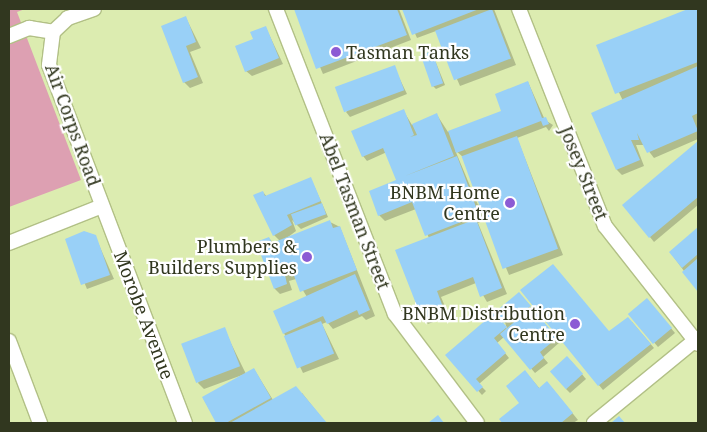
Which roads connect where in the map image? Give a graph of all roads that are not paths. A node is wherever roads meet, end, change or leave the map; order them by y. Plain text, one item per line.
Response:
1 (94, 9) edge
2 (276, 9) edge
3 (519, 9) edge
4 (53, 32) junction
5 (9, 36) edge
6 (102, 206) junction
7 (9, 243) edge
8 (9, 341) edge
9 (697, 341) edge
10 (40, 423) edge
11 (185, 423) edge
12 (477, 423) edge
13 (594, 423) edge

1 - 4 street
2 - 12 street, Abel Tasman Street
3 - 9 street, Josey Street
4 - 5 street
4 - 6 street, Air Corps Road
6 - 7 street
6 - 11 street, Morobe Avenue
8 - 10 street
9 - 13 street

